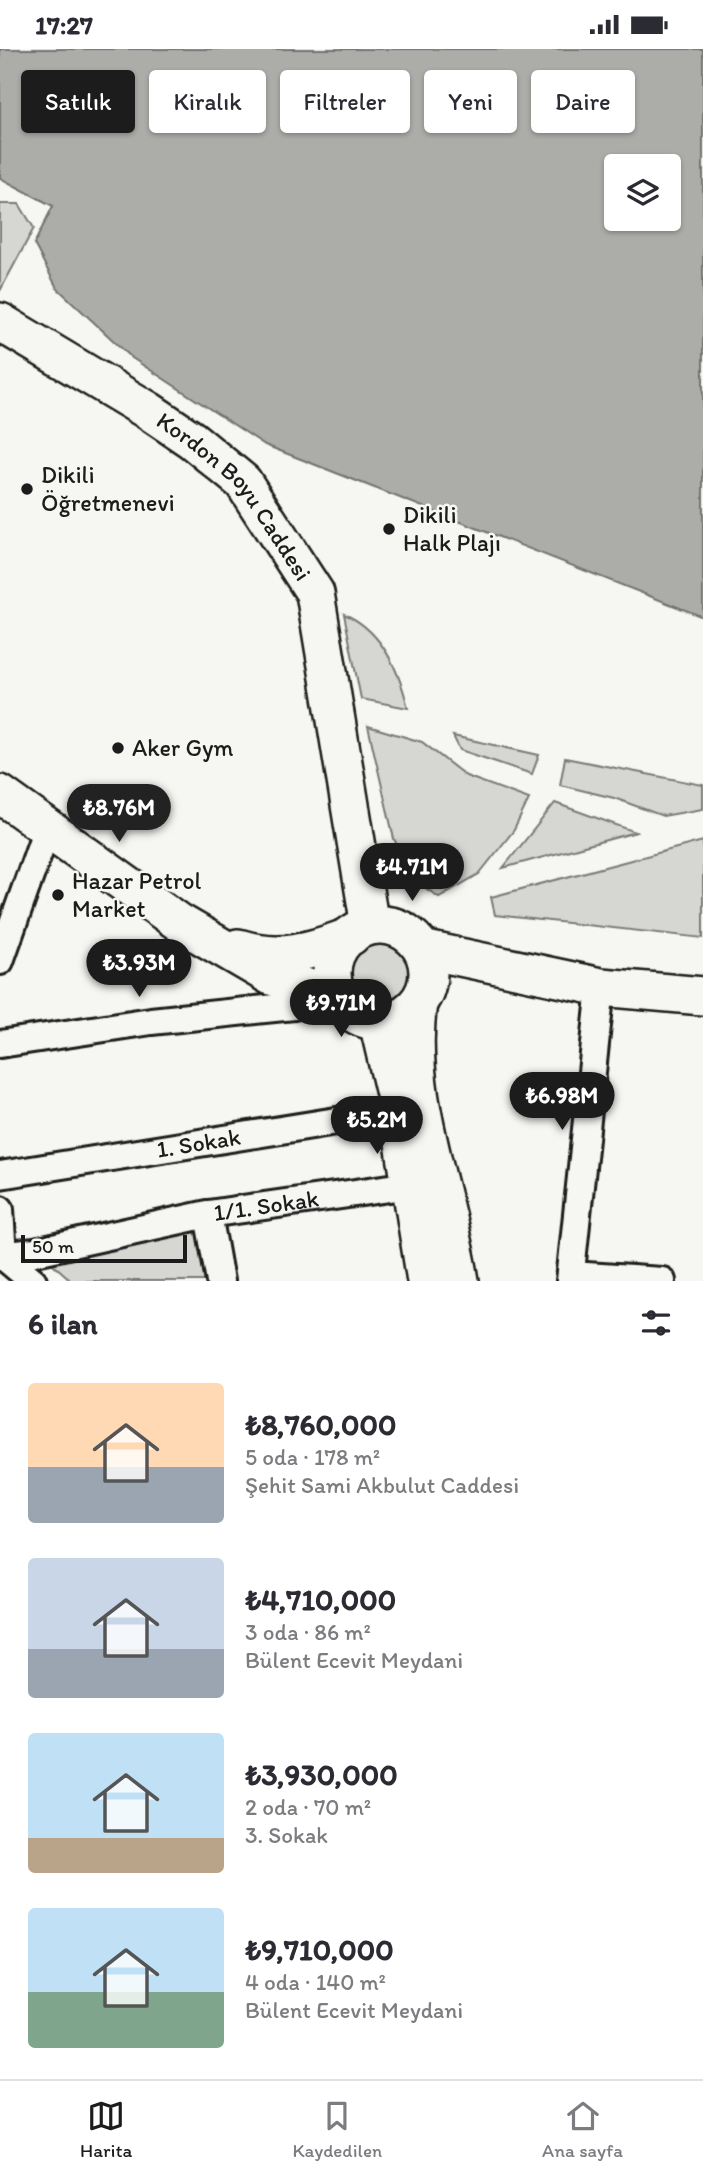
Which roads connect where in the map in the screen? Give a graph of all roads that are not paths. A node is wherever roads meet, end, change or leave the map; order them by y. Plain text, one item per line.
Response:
1 (0, 321) edge
2 (0, 794) edge
3 (47, 828) junction
4 (5, 923) edge
5 (354, 936) junction
6 (210, 940) junction
7 (0, 961) edge
8 (423, 978) junction
9 (587, 984) junction
10 (303, 988) junction
11 (703, 996) edge
12 (339, 998) junction
13 (378, 1022) junction
14 (0, 1044) edge
15 (398, 1111) junction
16 (0, 1175) edge
17 (411, 1185) junction
18 (0, 1209) edge
19 (208, 1214) junction
20 (1, 1256) edge
21 (571, 1278) edge
22 (33, 1281) edge
23 (220, 1281) edge
24 (426, 1281) edge
25 (460, 1281) edge
26 (662, 1281) edge

1 - 5 main road, Kordon Boyu Caddesi
2 - 3 main road
3 - 4 street
3 - 6 main road
4 - 7 street
5 - 6 main road
5 - 8 main road
5 - 12 main road
6 - 10 main road
8 - 9 main road
8 - 13 main road
8 - 25 main road
9 - 11 main road
9 - 21 street
10 - 12 main road
10 - 14 street
12 - 13 main road
13 - 15 main road
15 - 16 street, 1. Sokak
15 - 17 main road
17 - 19 street, 1/1. Sokak
17 - 24 main road
18 - 20 street
19 - 20 street, 1/1. Sokak
19 - 23 street
20 - 22 street
21 - 26 street

